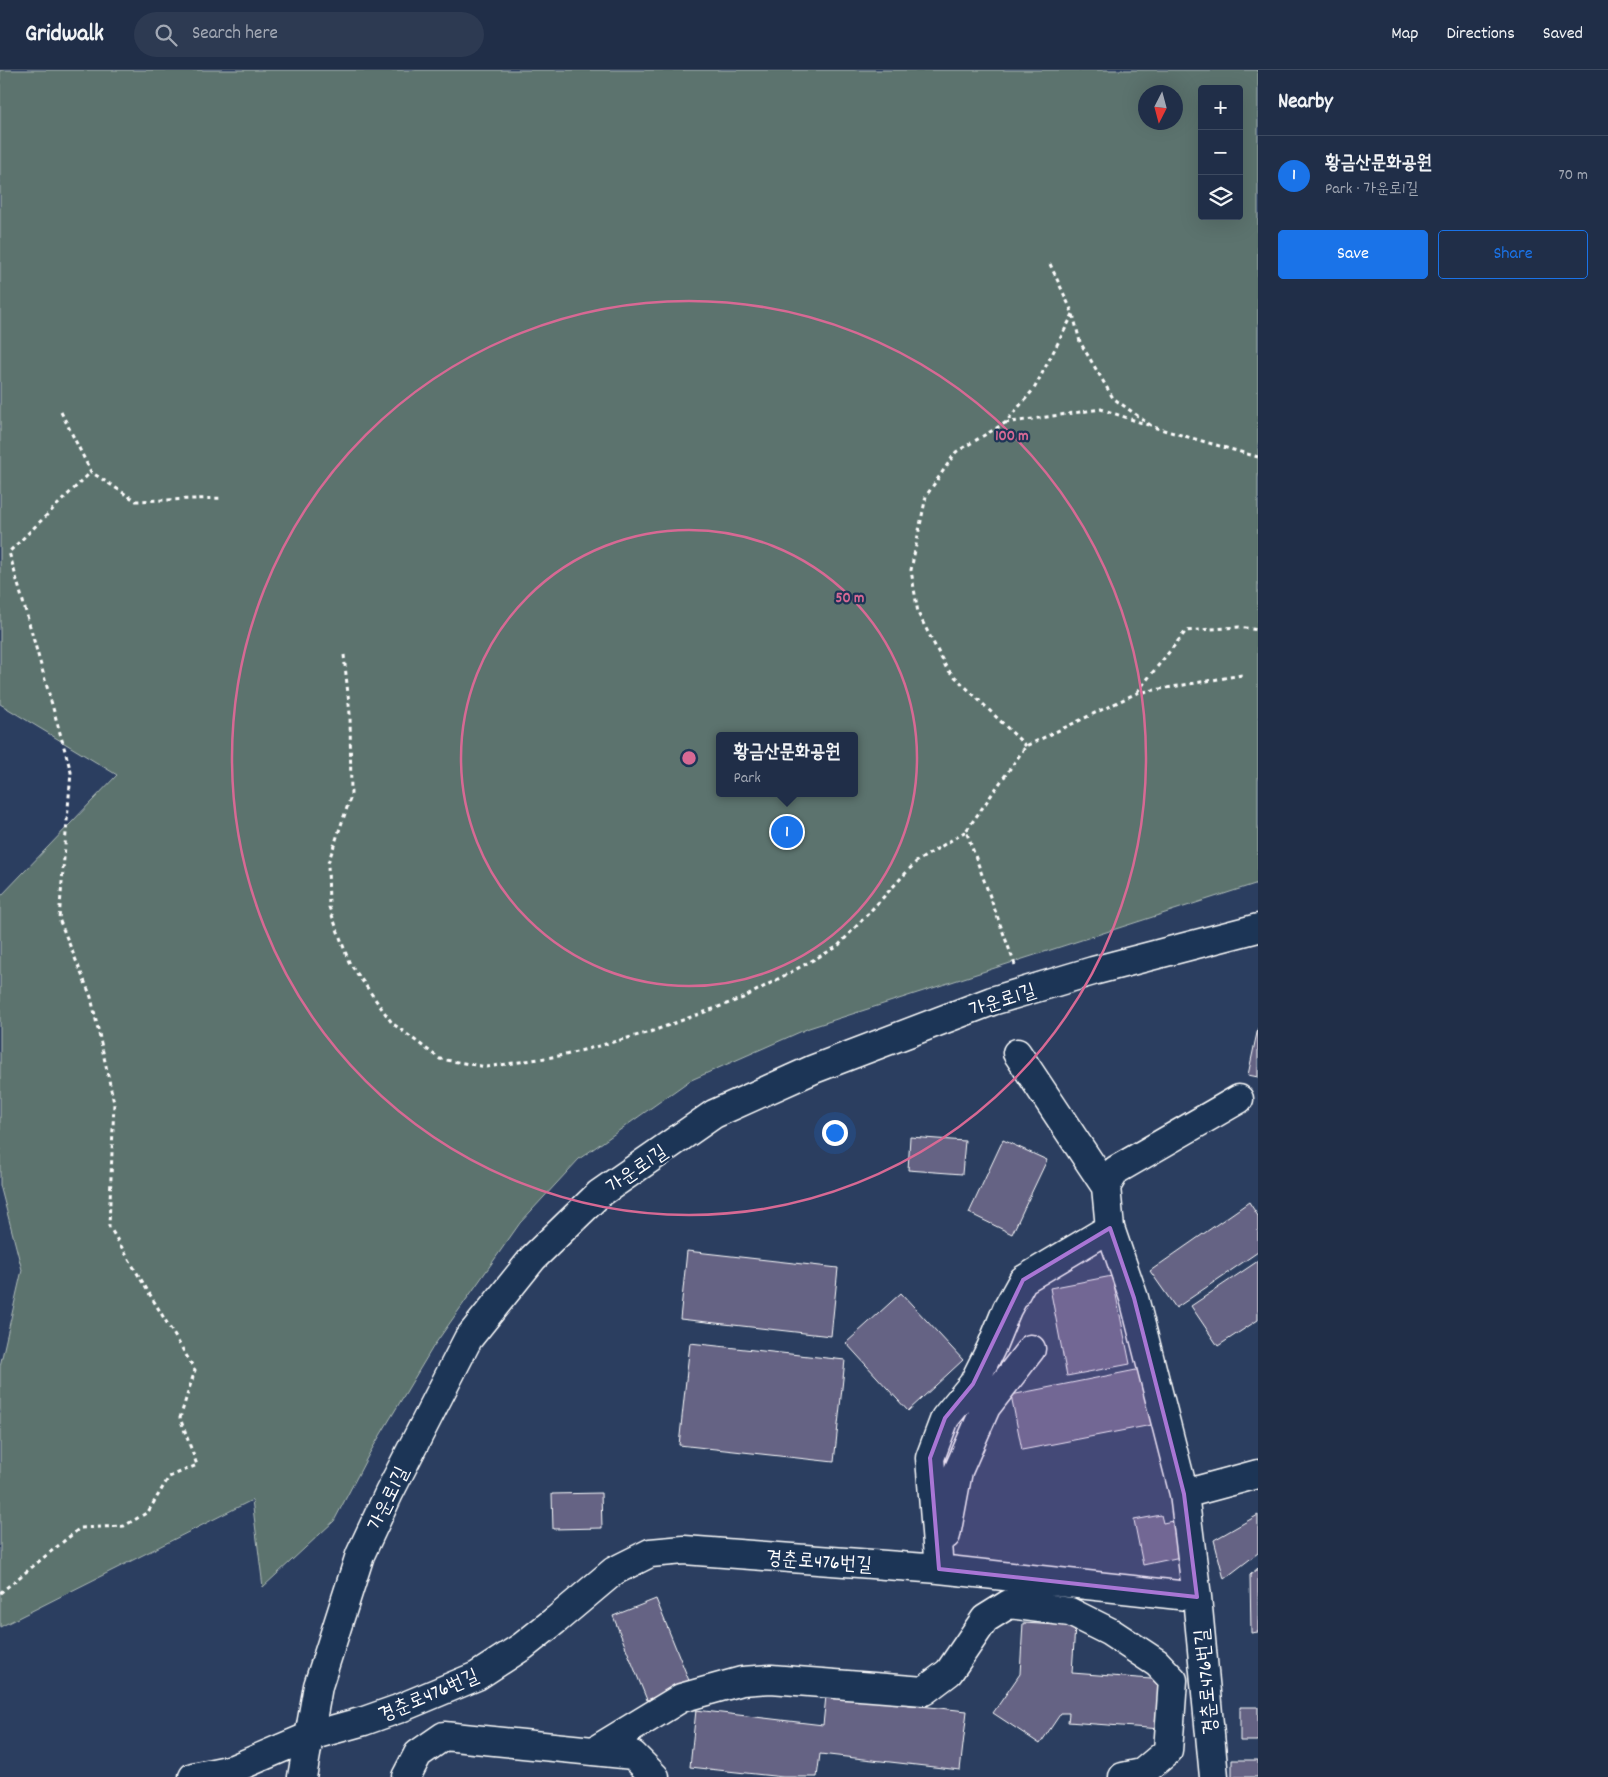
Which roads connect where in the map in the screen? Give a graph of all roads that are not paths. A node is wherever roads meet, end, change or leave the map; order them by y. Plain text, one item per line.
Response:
1 (1258, 928) edge
2 (1017, 1053) dead end
3 (1239, 1099) dead end
4 (1106, 1187) junction
5 (1110, 1228) junction
6 (1031, 1349) dead end
7 (1258, 1474) edge
8 (1184, 1494) junction
9 (939, 1569) junction
10 (1198, 1597) junction
11 (310, 1736) junction
12 (594, 1751) junction
13 (193, 1777) edge
14 (302, 1777) edge
15 (406, 1777) edge
16 (655, 1777) edge
17 (1123, 1777) edge
18 (1214, 1777) edge

1 - 11 street, 가운로1길
2 - 4 street
3 - 4 street
4 - 5 street
5 - 8 street
5 - 9 street
6 - 9 street
7 - 8 street
8 - 10 street
9 - 10 street, 경춘로476번길
9 - 11 street, 경춘로476번길
10 - 18 street, 경춘로476번길
11 - 13 street, 경춘로476번길
11 - 14 street, 가운로1길
12 - 15 street
12 - 16 street
12 - 17 street

